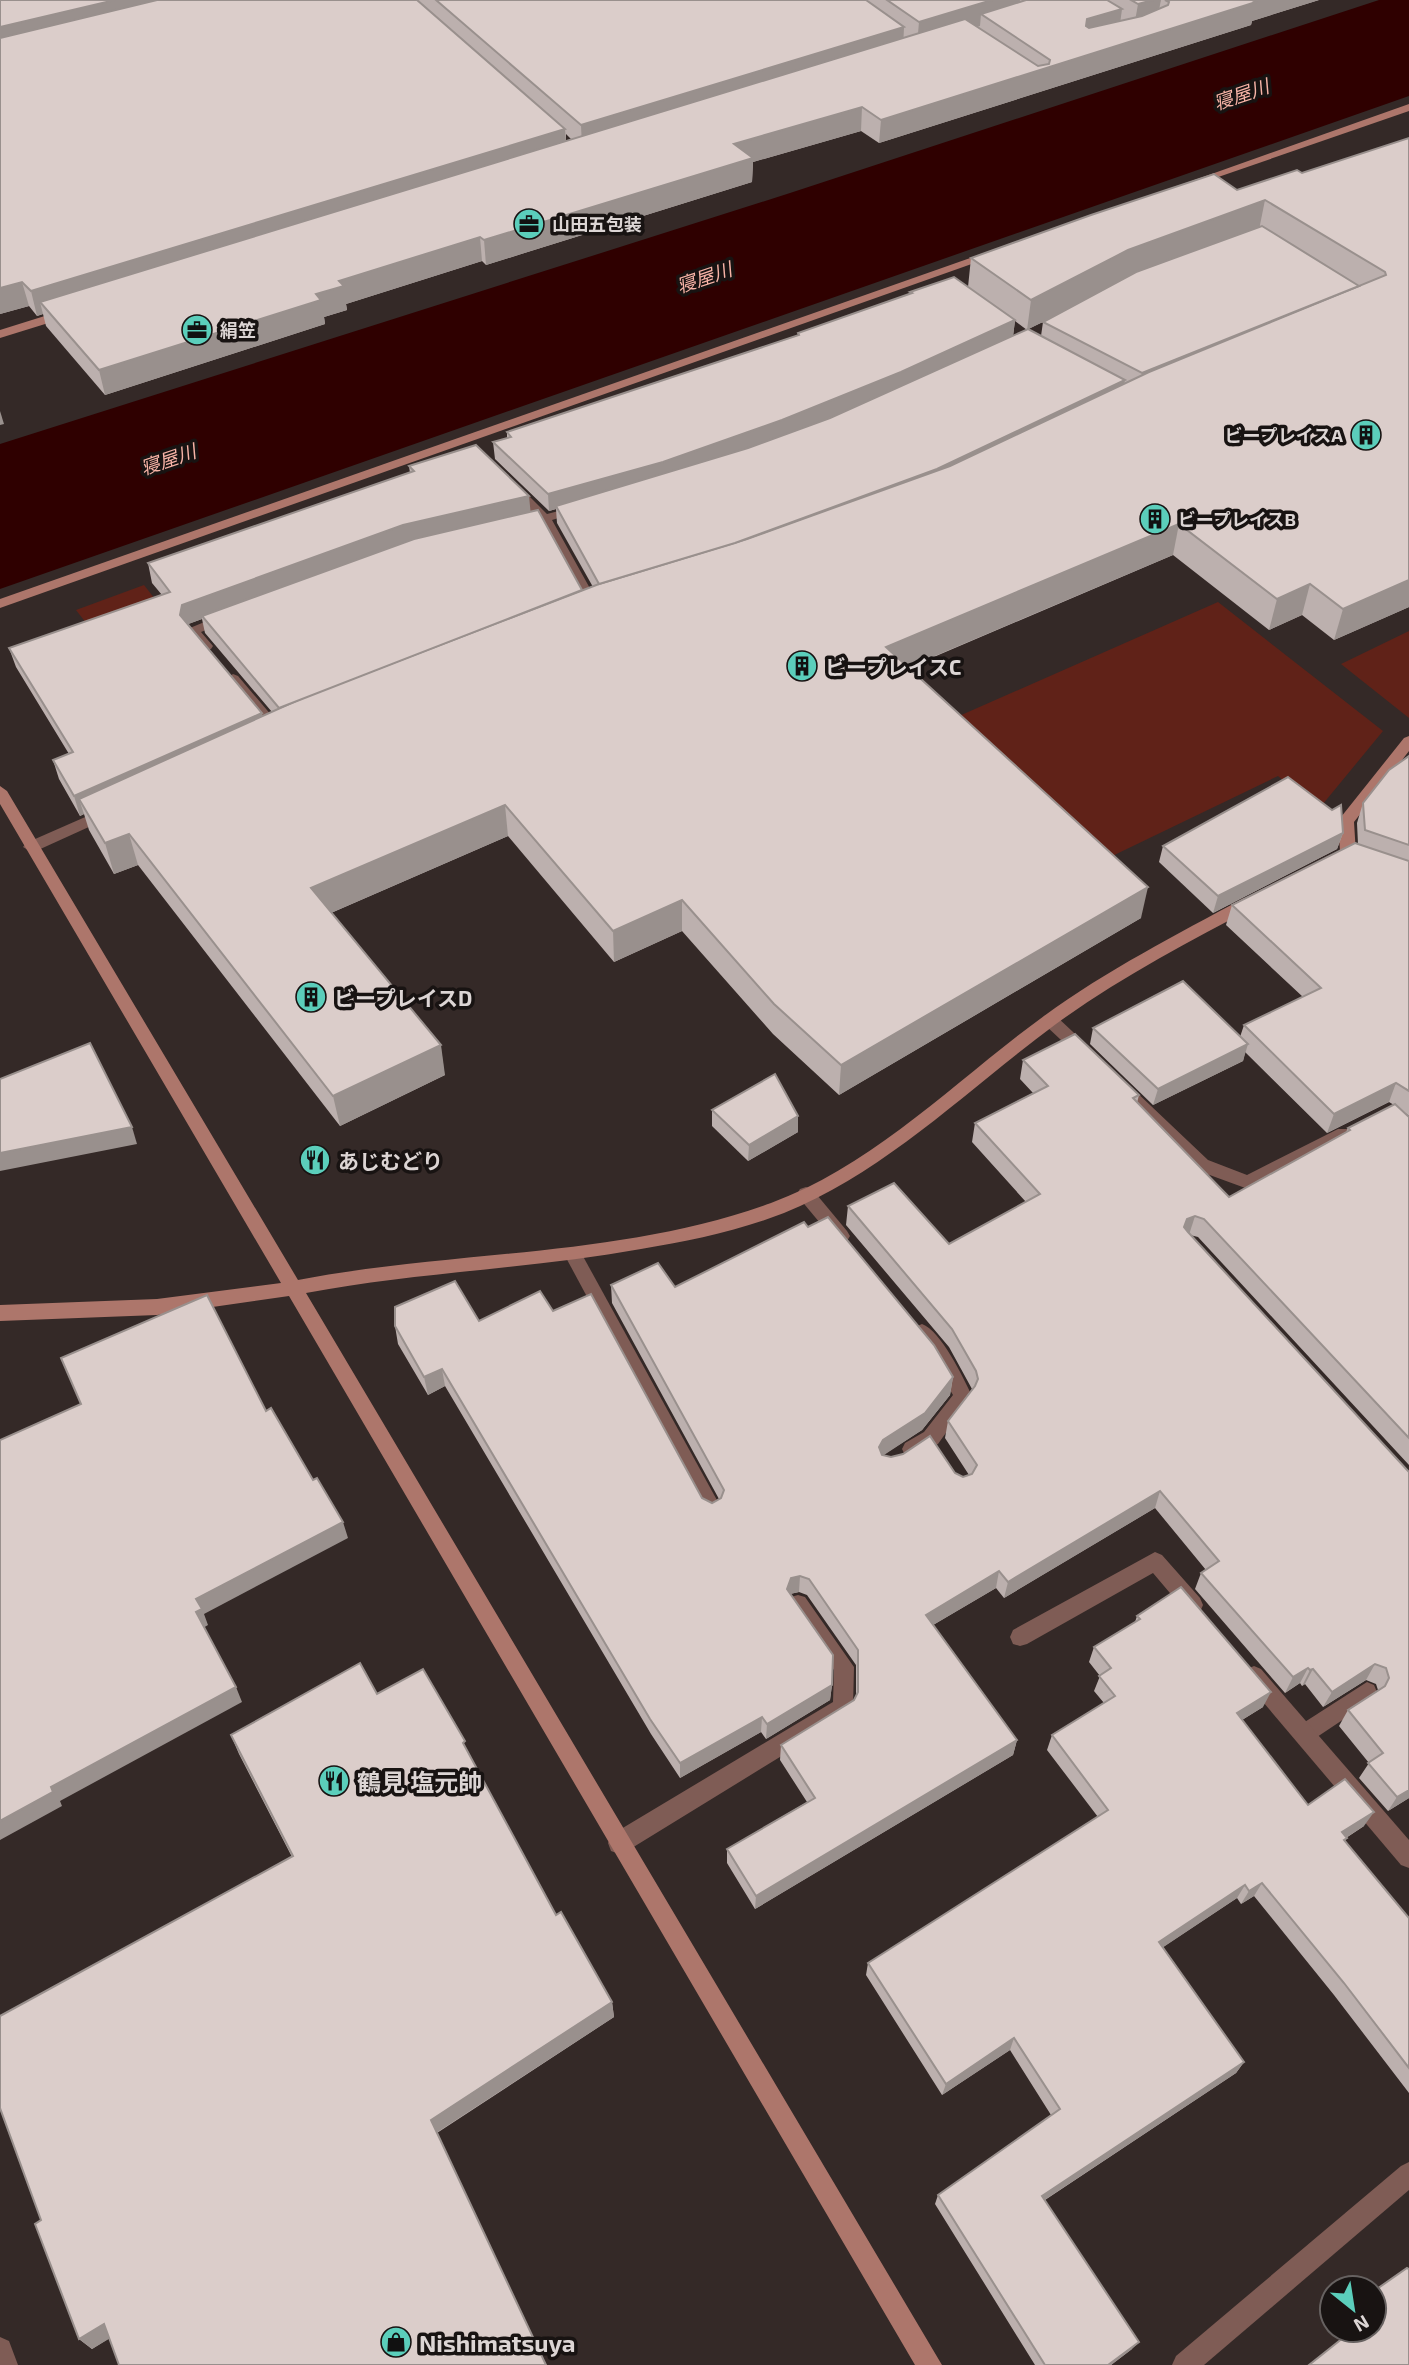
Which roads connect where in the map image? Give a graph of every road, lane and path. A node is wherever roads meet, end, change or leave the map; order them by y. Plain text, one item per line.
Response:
1 (1409, 107) edge
2 (1185, 186) edge
3 (1002, 250) edge
4 (79, 310) edge
5 (0, 334) edge
6 (508, 482) edge
7 (593, 505) edge
8 (545, 519) junction
9 (505, 528) edge
10 (0, 604) edge
11 (595, 610) edge
12 (243, 611) edge
13 (279, 735) edge
14 (1409, 741) edge
15 (0, 790) edge
16 (121, 806) edge
17 (31, 847) junction
18 (1313, 870) edge
19 (1266, 894) edge
20 (1051, 1020) junction
21 (1355, 1129) edge
22 (806, 1194) junction
23 (851, 1248) edge
24 (573, 1254) junction
25 (295, 1288) junction
26 (0, 1313) edge
27 (914, 1322) edge
28 (899, 1458) edge
29 (710, 1508) edge
30 (798, 1604) edge
31 (1208, 1622) edge
32 (1020, 1637) dead end
33 (1243, 1663) edge
34 (1367, 1692) edge
35 (1304, 1734) junction
36 (619, 1843) junction
37 (1409, 1857) edge
38 (1409, 2174) edge
39 (0, 2350) edge
40 (5, 2365) edge
41 (929, 2365) edge
42 (1185, 2365) edge

1 - 2 street
3 - 10 street
4 - 5 street
6 - 8 street
7 - 8 street
8 - 9 street
8 - 11 street
12 - 13 street
14 - 18 street
15 - 17 street
16 - 17 street
17 - 25 street
19 - 20 street
20 - 21 street
20 - 22 street
22 - 23 street
22 - 24 street
24 - 25 street
24 - 29 street
25 - 26 street
25 - 36 street
27 - 28 street
30 - 36 street
31 - 32 street
33 - 35 street
34 - 35 street
35 - 37 street
36 - 41 street
38 - 42 street
39 - 40 street

